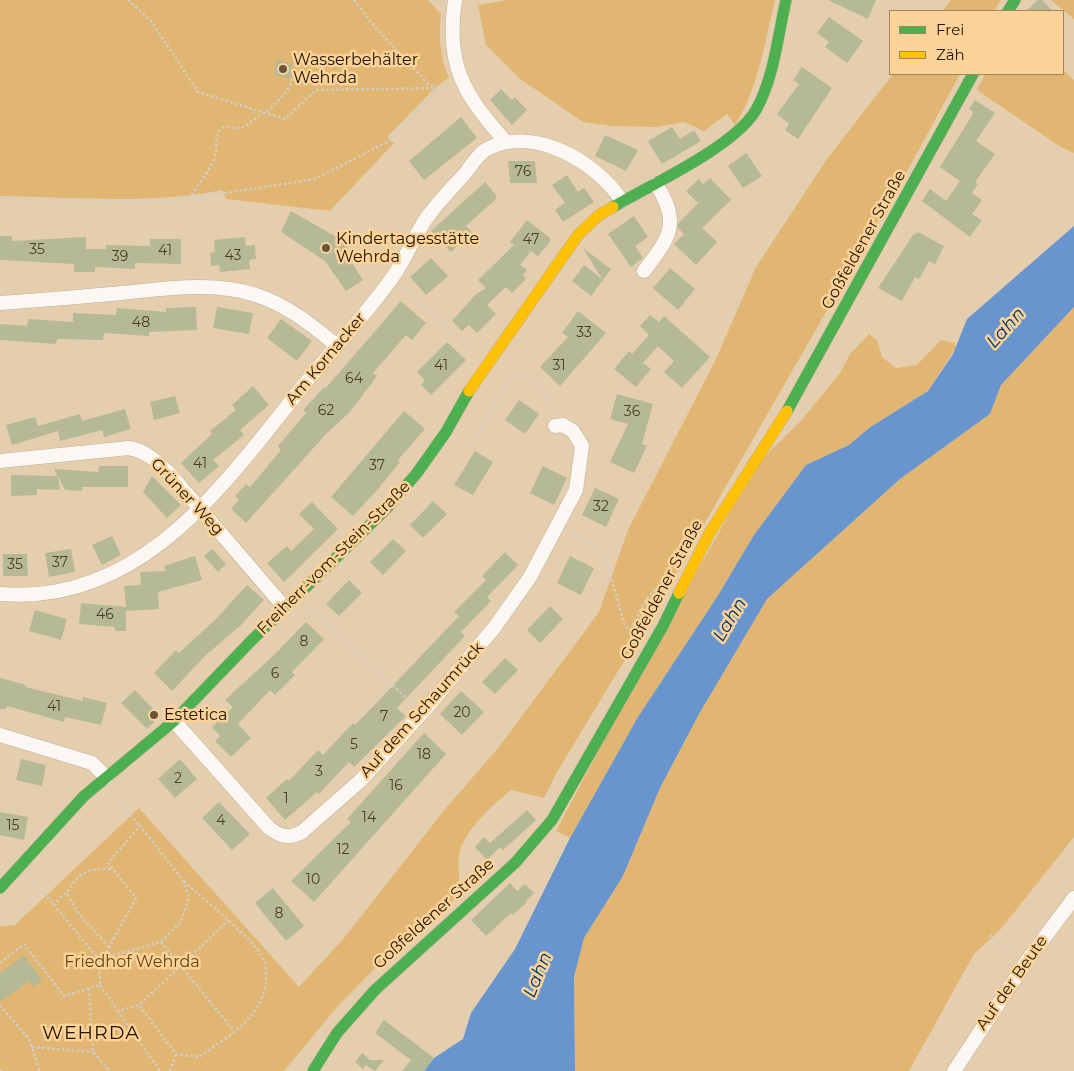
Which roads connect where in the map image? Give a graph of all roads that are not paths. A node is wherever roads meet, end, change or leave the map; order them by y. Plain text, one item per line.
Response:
1 (455, 0) edge
2 (786, 0) edge
3 (972, 75) edge
4 (506, 142) junction
5 (656, 184) junction
6 (622, 201) junction
7 (644, 271) dead end
8 (0, 303) edge
9 (336, 345) junction
10 (559, 425) road end
11 (0, 461) edge
12 (200, 509) junction
13 (0, 594) edge
14 (285, 608) junction
15 (174, 721) junction
16 (0, 735) edge
17 (106, 777) junction
18 (0, 888) edge
19 (1074, 898) edge
20 (313, 1071) edge
21 (954, 1071) edge

1 - 4 street
2 - 5 street, Freiherr-vom-Stein-Straße
3 - 20 street, Goßfeldener Straße
4 - 6 street, Am Kornacker
4 - 9 street, Am Kornacker
5 - 6 street, Freiherr-vom-Stein-Straße
5 - 7 street
6 - 14 street, Freiherr-vom-Stein-Straße
8 - 9 street
9 - 12 street, Am Kornacker
10 - 15 street, Auf dem Schaumrück
11 - 12 street, Grüner Weg
12 - 13 street, Am Kornacker
12 - 14 street, Grüner Weg
14 - 15 street, Freiherr-vom-Stein-Straße
15 - 17 street, Freiherr-vom-Stein-Straße
16 - 17 street
17 - 18 street, Freiherr-vom-Stein-Straße
19 - 21 street, Auf der Beute

